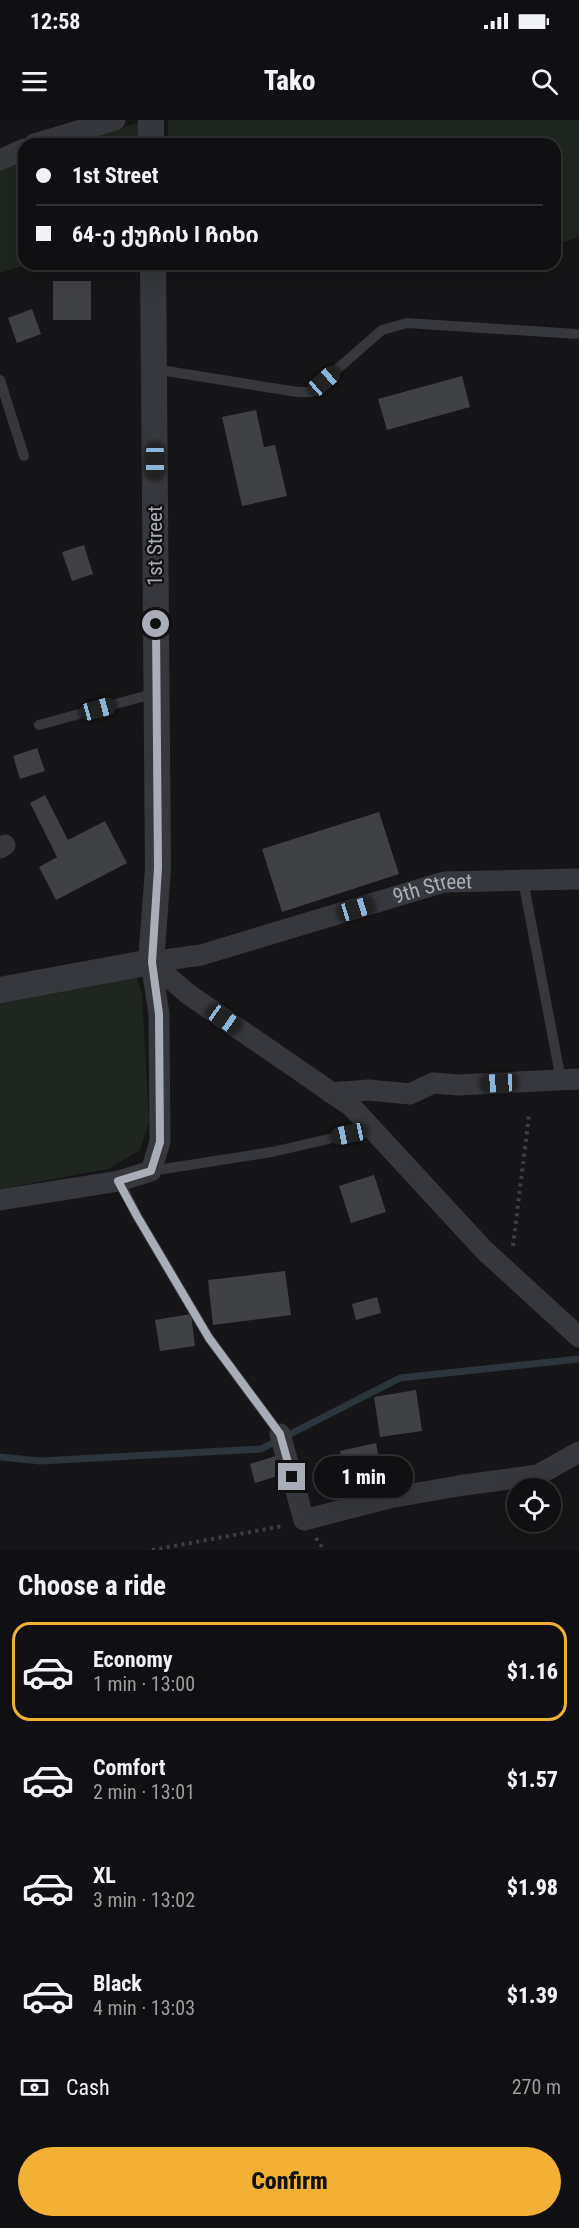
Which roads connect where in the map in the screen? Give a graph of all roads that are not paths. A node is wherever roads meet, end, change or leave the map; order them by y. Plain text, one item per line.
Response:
1 (115, 120) edge
2 (150, 120) edge
3 (54, 138) edge
4 (151, 138) edge
5 (18, 151) edge
6 (0, 160) edge
7 (153, 270) edge
8 (576, 334) dead end
9 (154, 369) junction
10 (0, 380) edge
11 (24, 456) dead end
12 (157, 693) junction
13 (39, 725) dead end
14 (579, 879) edge
15 (523, 880) junction
16 (152, 962) junction
17 (0, 990) edge
18 (570, 1079) edge
19 (331, 1093) junction
20 (372, 1129) junction
21 (151, 1171) junction
22 (118, 1181) junction
23 (0, 1200) edge
24 (579, 1337) edge
25 (280, 1434) joint
26 (579, 1452) edge

1 - 3 street
2 - 4 street
5 - 6 street
7 - 9 street, 1st Street
8 - 9 lane
9 - 12 street, 1st Street
10 - 11 lane
12 - 13 lane
12 - 16 street, 1st Street
14 - 15 street, 9th Street
15 - 16 street, 9th Street
15 - 18 lane
16 - 17 street
16 - 19 street
16 - 21 street
18 - 19 street
19 - 20 street
20 - 21 lane
20 - 24 street
21 - 22 street
22 - 23 street
22 - 25 lane
25 - 26 street

